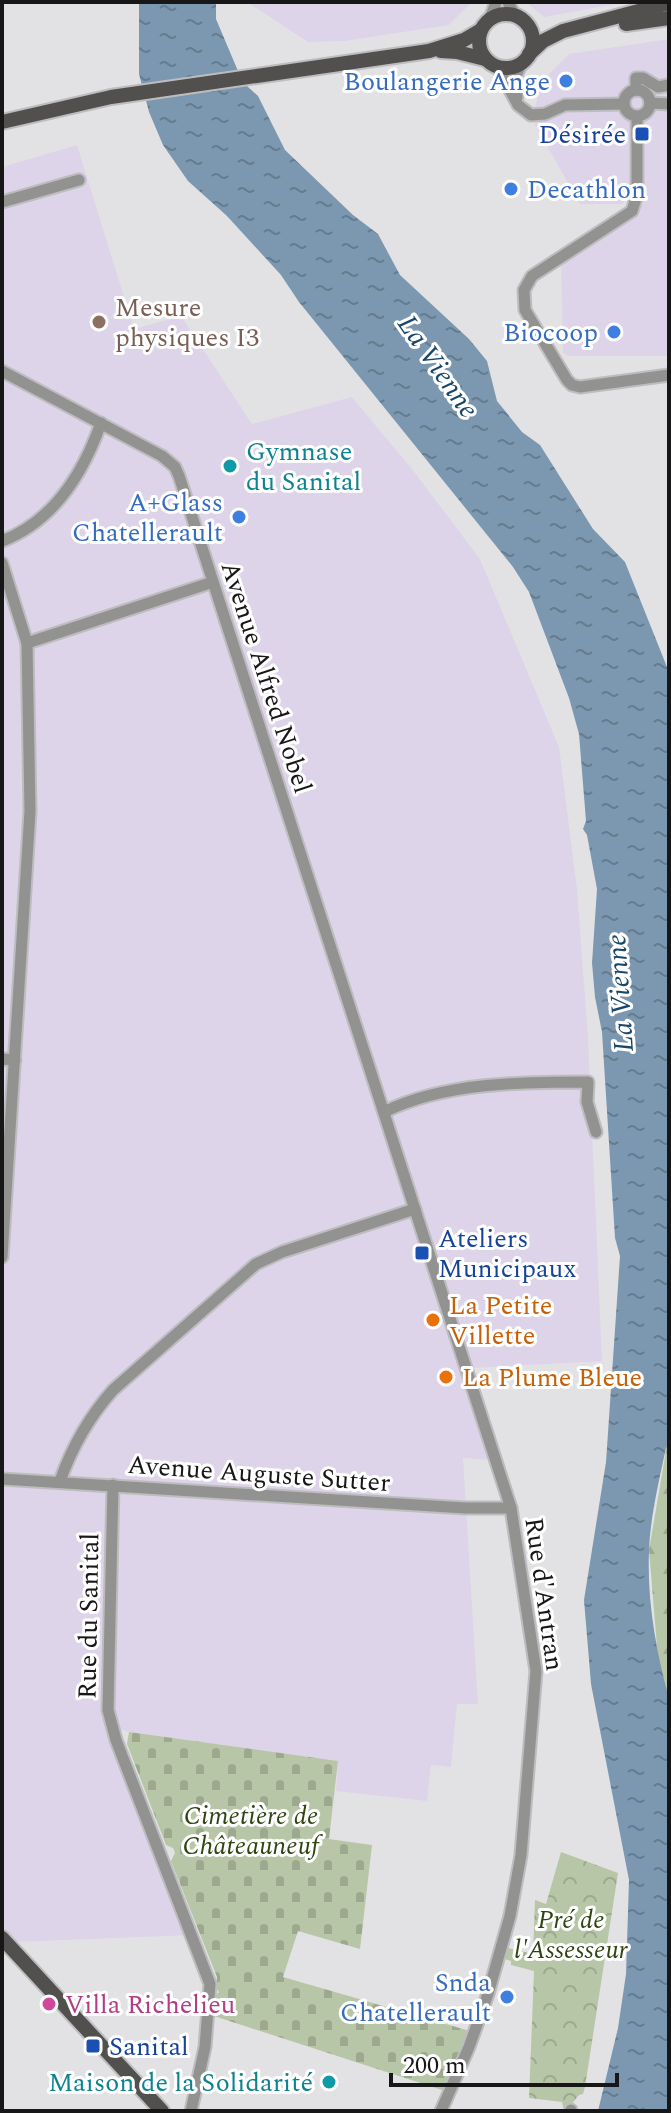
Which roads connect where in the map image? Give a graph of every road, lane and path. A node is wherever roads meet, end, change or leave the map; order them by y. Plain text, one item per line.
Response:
1 (496, 2) edge
2 (508, 2) edge
3 (669, 3) edge
4 (515, 16) junction
5 (669, 18) edge
6 (606, 22) junction
7 (486, 25) junction
8 (528, 26) junction
9 (563, 31) junction
10 (429, 51) junction
11 (525, 59) junction
12 (491, 63) junction
13 (669, 85) edge
14 (636, 90) junction
15 (650, 103) junction
16 (624, 104) junction
17 (669, 104) edge
18 (518, 105) junction
19 (59, 107) junction
20 (2, 112) edge
21 (637, 117) junction
22 (2, 122) edge
23 (79, 180) dead end
24 (2, 202) edge
25 (2, 371) edge
26 (669, 375) edge
27 (17, 379) junction
28 (2, 384) edge
29 (101, 423) junction
30 (2, 541) edge
31 (2, 563) edge
32 (213, 582) junction
33 (27, 643) junction
34 (2, 1059) edge
35 (15, 1060) junction
36 (376, 1090) joint
37 (384, 1112) junction
38 (596, 1132) dead end
39 (415, 1209) junction
40 (2, 1257) edge
41 (3, 1481) edge
42 (60, 1481) junction
43 (113, 1485) junction
44 (511, 1508) junction
45 (2, 1938) edge
46 (157, 2108) edge
47 (191, 2111) edge
48 (441, 2111) edge

1 - 7 street
2 - 4 street
3 - 6 main road
4 - 7 main road
4 - 8 main road
5 - 6 main road
6 - 9 main road
7 - 10 main road
7 - 12 main road
8 - 9 main road
8 - 11 main road
9 - 11 main road
10 - 12 main road
10 - 19 main road
11 - 12 main road
11 - 18 street
12 - 18 street
13 - 14 street
14 - 15 street
14 - 16 street
15 - 17 street
15 - 21 street
16 - 18 street
16 - 21 street
19 - 20 main road
19 - 22 main road
21 - 26 street
23 - 24 street
25 - 27 street, Avenue Alfred Nobel
27 - 28 street
27 - 29 street, Avenue Alfred Nobel
29 - 30 street
29 - 32 street, Avenue Alfred Nobel
31 - 33 street
32 - 33 street
32 - 36 street, Avenue Alfred Nobel
33 - 35 street
34 - 35 street
35 - 40 street
36 - 37 street, Rue d'Antran
37 - 38 street
37 - 39 street, Rue d'Antran
39 - 42 street
39 - 44 street, Rue d'Antran
41 - 42 street, Avenue Auguste Sutter
42 - 43 street, Avenue Auguste Sutter
43 - 44 street, Avenue Auguste Sutter
43 - 47 street, Rue du Sanital
44 - 48 street, Rue d'Antran
45 - 46 main road

